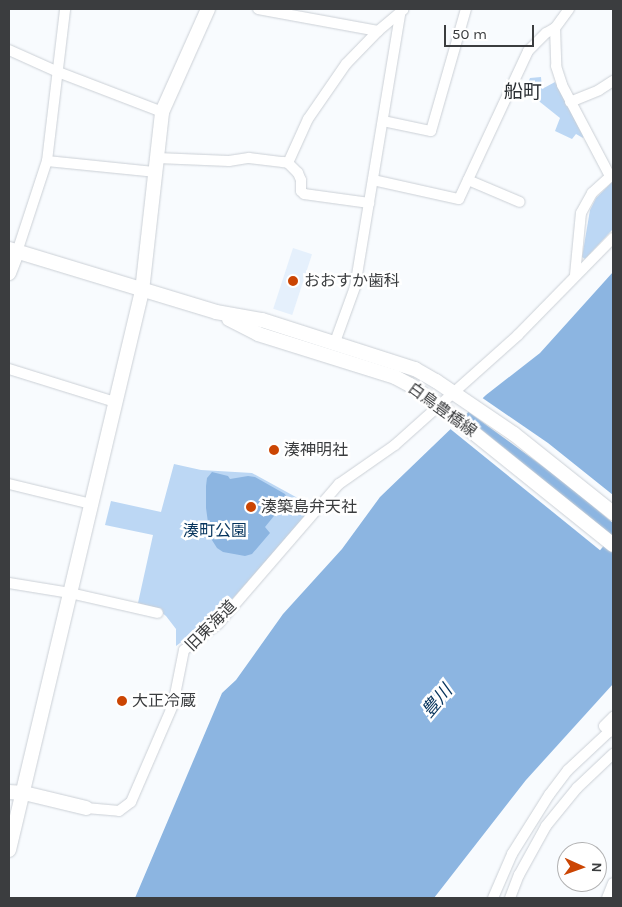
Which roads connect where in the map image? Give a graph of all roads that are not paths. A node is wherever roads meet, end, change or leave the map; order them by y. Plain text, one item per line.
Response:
1 (64, 9) edge
2 (208, 9) edge
3 (258, 9) edge
4 (466, 9) edge
5 (569, 9) edge
6 (402, 10) edge
7 (555, 28) junction
8 (378, 31) junction
9 (9, 50) edge
10 (58, 72) junction
11 (613, 81) edge
12 (570, 102) junction
13 (162, 112) junction
14 (384, 121) junction
15 (47, 161) junction
16 (288, 163) junction
17 (156, 165) junction
18 (611, 175) edge
19 (372, 180) junction
20 (468, 180) junction
21 (520, 202) dead end
22 (369, 203) junction
23 (613, 238) edge
24 (13, 250) edge
25 (9, 273) edge
26 (575, 275) junction
27 (142, 291) junction
28 (216, 312) junction
29 (335, 342) junction
30 (9, 369) edge
31 (456, 394) junction
32 (115, 402) junction
33 (441, 406) junction
34 (9, 484) edge
35 (91, 504) junction
36 (613, 513) edge
37 (613, 545) edge
38 (9, 583) edge
39 (70, 593) junction
40 (158, 613) dead end
41 (613, 717) edge
42 (612, 730) edge
43 (613, 754) edge
44 (9, 792) edge
45 (24, 793) junction
46 (86, 808) joint
47 (9, 850) edge
48 (613, 883) edge
49 (493, 898) edge
50 (510, 898) edge
51 (607, 898) edge

1 - 10 street
2 - 13 main road
3 - 8 street
4 - 14 street
5 - 7 street
6 - 8 street
6 - 14 street
7 - 12 street
7 - 20 street
8 - 16 street
9 - 10 street
10 - 13 street
10 - 15 street
11 - 12 street
12 - 18 street
13 - 17 main road
14 - 19 street
15 - 17 street
15 - 24 street
16 - 17 street
16 - 22 street
17 - 27 main road
18 - 26 street
19 - 20 street
19 - 22 street
20 - 21 street
22 - 29 street
23 - 26 street, 旧東海道
24 - 25 main road
24 - 27 main road, 白鳥豊橋線
26 - 31 street, 旧東海道
27 - 28 main road, 白鳥豊橋線
27 - 32 main road
28 - 29 main road, 白鳥豊橋線
28 - 33 main road, 白鳥豊橋線
29 - 31 main road, 白鳥豊橋線
30 - 32 street
31 - 33 street, 旧東海道
31 - 36 main road, 白鳥豊橋線
32 - 35 main road
33 - 37 main road, 白鳥豊橋線
33 - 46 street, 旧東海道
34 - 35 street
35 - 39 main road
38 - 39 street
39 - 40 street
39 - 45 main road
41 - 42 street
42 - 49 street
43 - 50 street
44 - 45 main road, 旧東海道
45 - 46 main road, 旧東海道
45 - 47 main road
48 - 51 street

